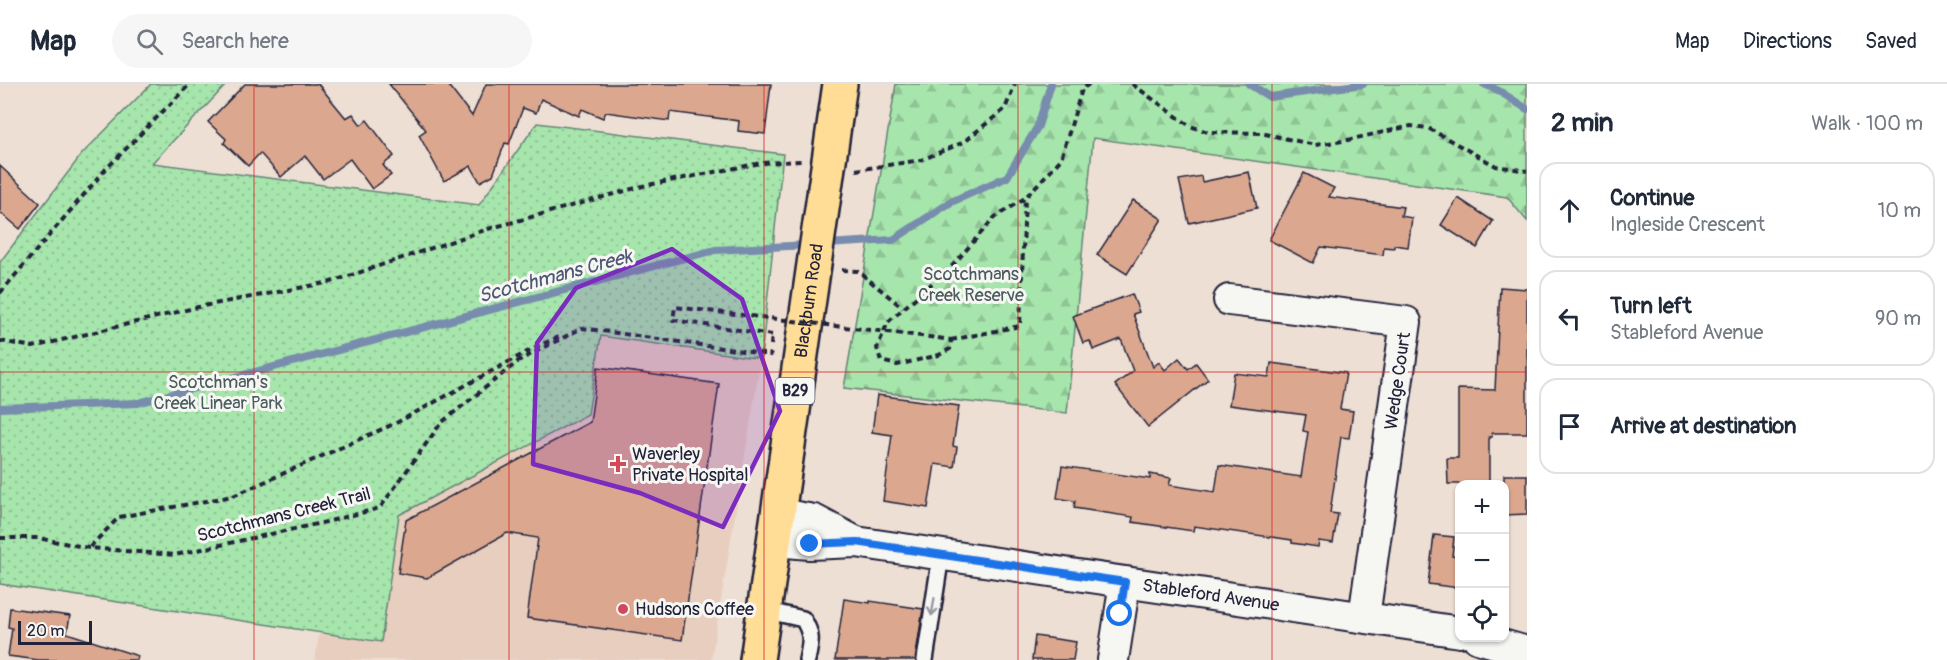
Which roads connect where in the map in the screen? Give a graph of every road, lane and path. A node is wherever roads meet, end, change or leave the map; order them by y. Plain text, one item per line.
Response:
1 (190, 84) edge
2 (840, 84) edge
3 (1015, 84) edge
4 (1089, 84) edge
5 (1132, 84) edge
6 (828, 166) junction
7 (1527, 171) edge
8 (1025, 198) junction
9 (814, 265) junction
10 (0, 293) edge
11 (1229, 300) dead end
12 (903, 308) junction
13 (582, 328) junction
14 (951, 340) junction
15 (0, 341) edge
16 (777, 527) junction
17 (0, 538) edge
18 (89, 548) junction
19 (941, 555) junction
20 (1125, 582) junction
21 (764, 610) junction
22 (1364, 617) junction
23 (1455, 631) edge
24 (1493, 642) edge
25 (1527, 651) edge
26 (757, 660) edge
27 (807, 660) edge
28 (925, 660) edge
29 (1113, 660) edge

1 - 10 path
2 - 6 main road, Blackburn Road / B29
3 - 6 path
4 - 8 path
5 - 7 path
6 - 9 main road, Blackburn Road / B29
6 - 15 path
8 - 12 path
8 - 14 path
9 - 12 path
9 - 16 main road, Blackburn Road / B29
11 - 22 street, Wedge Court
12 - 14 path
13 - 14 path, bridge
13 - 18 path
13 - 18 path, Scotchmans Creek Trail
16 - 19 street, Stableford Avenue
16 - 21 main road, Blackburn Road / B29
17 - 18 path, Scotchmans Creek Trail
19 - 20 street, Stableford Avenue
19 -> 28 lane
20 - 22 street, Stableford Avenue
20 - 29 street
21 - 26 main road, Blackburn Road / B29
21 - 27 lane
22 - 23 street, Stableford Avenue
24 - 25 street

